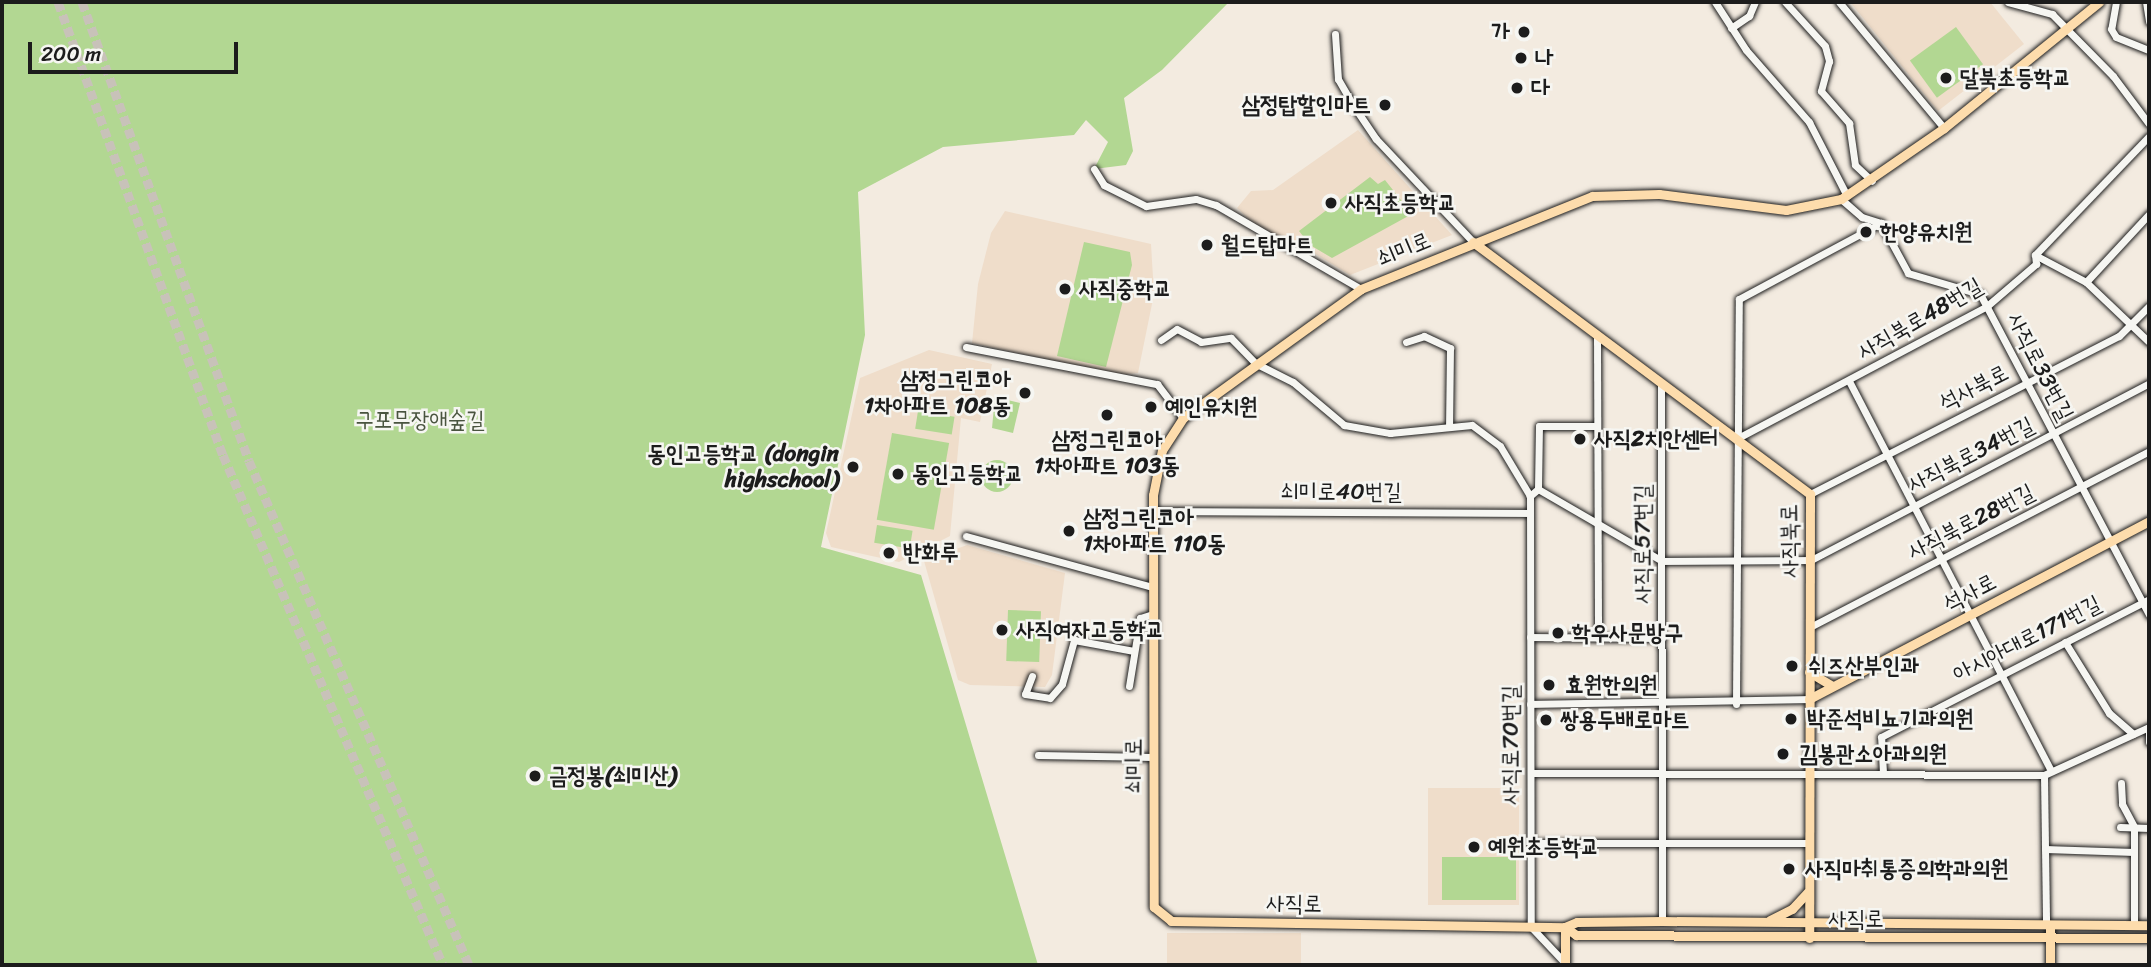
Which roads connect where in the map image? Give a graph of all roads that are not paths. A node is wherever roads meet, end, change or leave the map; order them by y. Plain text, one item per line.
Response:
1 (1715, 2) edge
2 (1755, 2) edge
3 (1785, 2) edge
4 (1839, 2) edge
5 (2008, 2) edge
6 (2099, 2) edge
7 (2116, 2) edge
8 (2146, 2) edge
9 (2149, 22) edge
10 (1731, 28) junction
11 (2066, 29) junction
12 (1335, 34) dead end
13 (2149, 50) edge
14 (2149, 124) edge
15 (1944, 128) junction
16 (2149, 136) edge
17 (1094, 169) dead end
18 (1872, 181) junction
19 (1844, 198) junction
20 (2149, 214) edge
21 (1881, 223) junction
22 (1473, 242) junction
23 (2035, 255) junction
24 (2086, 282) junction
25 (1361, 289) junction
26 (1987, 306) junction
27 (2149, 306) edge
28 (2132, 325) junction
29 (1597, 335) junction
30 (1161, 340) dead end
31 (1405, 342) dead end
32 (2149, 342) edge
33 (966, 347) dead end
34 (1255, 363) junction
35 (1849, 381) junction
36 (1661, 383) junction
37 (2025, 383) junction
38 (2149, 383) edge
39 (1183, 418) junction
40 (1597, 426) junction
41 (1449, 427) junction
42 (2052, 435) junction
43 (1736, 439) junction
44 (2149, 451) edge
45 (1888, 454) junction
46 (2079, 487) junction
47 (1538, 489) junction
48 (1810, 494) junction
49 (1530, 496) junction
50 (1913, 506) junction
51 (1153, 511) junction
52 (1530, 513) junction
53 (2149, 521) edge
54 (1597, 523) junction
55 (966, 536) dead end
56 (2108, 543) junction
57 (1940, 559) junction
58 (1736, 560) junction
59 (1811, 560) junction
60 (1662, 561) junction
61 (1153, 587) junction
62 (2145, 601) edge
63 (1153, 614) junction
64 (2149, 615) edge
65 (1969, 616) junction
66 (1810, 627) junction
67 (1530, 637) junction
68 (1598, 638) junction
69 (1662, 638) junction
70 (2065, 642) junction
71 (1133, 651) junction
72 (1809, 672) junction
73 (2000, 674) junction
74 (1032, 676) dead end
75 (1129, 686) dead end
76 (1832, 686) junction
77 (1809, 699) junction
78 (1531, 704) junction
79 (1737, 704) junction
80 (1662, 705) junction
81 (2149, 727) edge
82 (2133, 734) junction
83 (2149, 741) edge
84 (1038, 755) dead end
85 (1153, 757) junction
86 (2047, 772) junction
87 (1531, 773) junction
88 (1661, 773) junction
89 (1809, 773) junction
90 (1883, 773) junction
91 (2121, 783) dead end
92 (2120, 827) dead end
93 (2134, 827) junction
94 (2149, 828) edge
95 (1531, 843) junction
96 (1662, 843) junction
97 (1809, 843) junction
98 (2045, 849) junction
99 (2134, 852) junction
100 (1809, 890) junction
101 (1154, 907) joint
102 (1662, 921) junction
103 (1759, 923) junction
104 (1809, 923) junction
105 (2048, 925) junction
106 (2134, 925) junction
107 (2149, 925) edge
108 (1531, 927) junction
109 (1565, 927) junction
110 (1809, 938) junction
111 (2050, 938) junction
112 (2149, 938) edge
113 (1565, 964) edge
114 (2050, 965) edge

1 - 10 street
2 - 10 street
3 - 18 street
4 - 15 street
5 - 11 street
6 - 11 main road, 쇠미로
7 - 13 street
8 - 9 street
10 - 19 street
11 - 14 street
11 - 15 main road, 쇠미로
12 - 22 street
15 - 18 main road, 쇠미로
16 - 23 street, 사직북로48번길
17 - 25 street
18 - 19 main road, 쇠미로
19 - 21 street
19 - 22 main road, 쇠미로
20 - 24 street
21 - 26 street, 사직로33번길
21 - 43 street
22 - 25 main road, 쇠미로
22 - 29 main road, 사직북로
23 - 24 street
23 - 26 street, 사직북로48번길
24 - 28 street
25 - 34 main road, 쇠미로
26 - 35 street, 사직북로48번길
26 - 37 street, 사직로33번길
27 - 28 street, 석사북로
28 - 32 street
28 - 37 street, 석사북로
29 - 36 main road, 사직북로
29 - 40 street
30 - 34 street
31 - 41 street
33 - 39 street
34 - 39 main road, 쇠미로
34 - 41 street
35 - 43 street, 사직북로48번길
35 - 45 street
36 - 43 main road, 사직북로
36 - 60 street, 사직로57번길
37 - 42 street, 사직로33번길
37 - 45 street, 석사북로
38 - 42 street, 사직북로34번길
39 - 51 main road, 쇠미로
40 - 47 street
40 - 54 street
41 - 49 street
42 - 46 street, 사직로33번길
42 - 50 street, 사직북로34번길
43 - 48 main road, 사직북로
43 - 58 street
44 - 46 street, 사직북로28번길
45 - 48 street, 석사북로
45 - 50 street
46 - 56 street, 사직로33번길
46 - 57 street, 사직북로28번길
47 - 49 street
47 - 54 street
48 - 59 main road, 사직북로
49 - 52 street, 사직로70번길
50 - 57 street
50 - 59 street, 사직북로34번길
51 - 52 street, 쇠미로40번길
51 - 61 main road, 쇠미로
52 - 67 street, 사직로70번길
53 - 56 main road, 석사로
54 - 60 street
54 - 68 street
55 - 61 street
56 - 62 street, 사직로33번길
56 - 65 main road, 석사로
57 - 65 street
57 - 66 street, 사직북로28번길
58 - 59 street
58 - 60 street
58 - 79 street
59 - 66 main road, 사직북로
60 - 69 street, 사직로57번길
61 - 63 main road, 쇠미로
62 - 64 street, 사직로33번길
62 - 70 street, 아시아대로171번길
63 - 71 street
63 - 85 main road, 쇠미로
65 - 73 street
65 - 76 main road, 석사로
66 - 72 main road, 사직북로
67 - 68 street
67 - 78 street, 사직로70번길
68 - 69 street
69 - 80 street, 사직로57번길
70 - 73 street, 아시아대로171번길
70 - 82 street
71 - 74 street
71 - 75 street
72 - 76 main road
72 - 77 main road, 사직북로
73 - 86 street
73 - 90 street, 아시아대로171번길
76 - 77 main road, 석사로
77 - 79 street
77 - 89 main road, 사직북로
78 - 80 street
78 - 87 street, 사직로70번길
79 - 80 street
80 - 88 street, 사직로57번길
81 - 82 street
81 - 83 street
82 - 86 street
84 - 85 street
85 - 101 main road, 쇠미로
86 - 90 street
86 - 98 street
87 - 88 street
87 - 95 street, 사직로70번길
88 - 89 street
88 - 96 street, 사직로57번길
89 - 90 street
89 - 97 main road, 사직북로
91 - 93 street
92 - 93 street
93 - 94 street
93 - 99 street
95 - 96 street
95 - 108 street, 사직로70번길
96 - 97 street
96 - 102 street, 사직로57번길
97 - 100 main road, 사직북로
98 - 99 street
98 - 105 street
99 - 106 street
100 - 103 main road
100 - 104 main road, 사직북로
101 - 108 main road, 사직로
102 - 103 main road, 사직로
102 - 109 main road, 사직로
103 - 104 main road, 사직로
104 - 105 main road, 사직로
104 - 110 main road, 사직북로
105 - 106 main road, 사직로
105 - 111 main road
106 - 107 main road, 사직로
108 - 109 main road, 사직로
108 - 113 street
109 - 110 main road, 사직로
109 - 113 main road
110 - 111 main road, 사직로
111 - 112 main road, 사직로
111 - 114 main road

